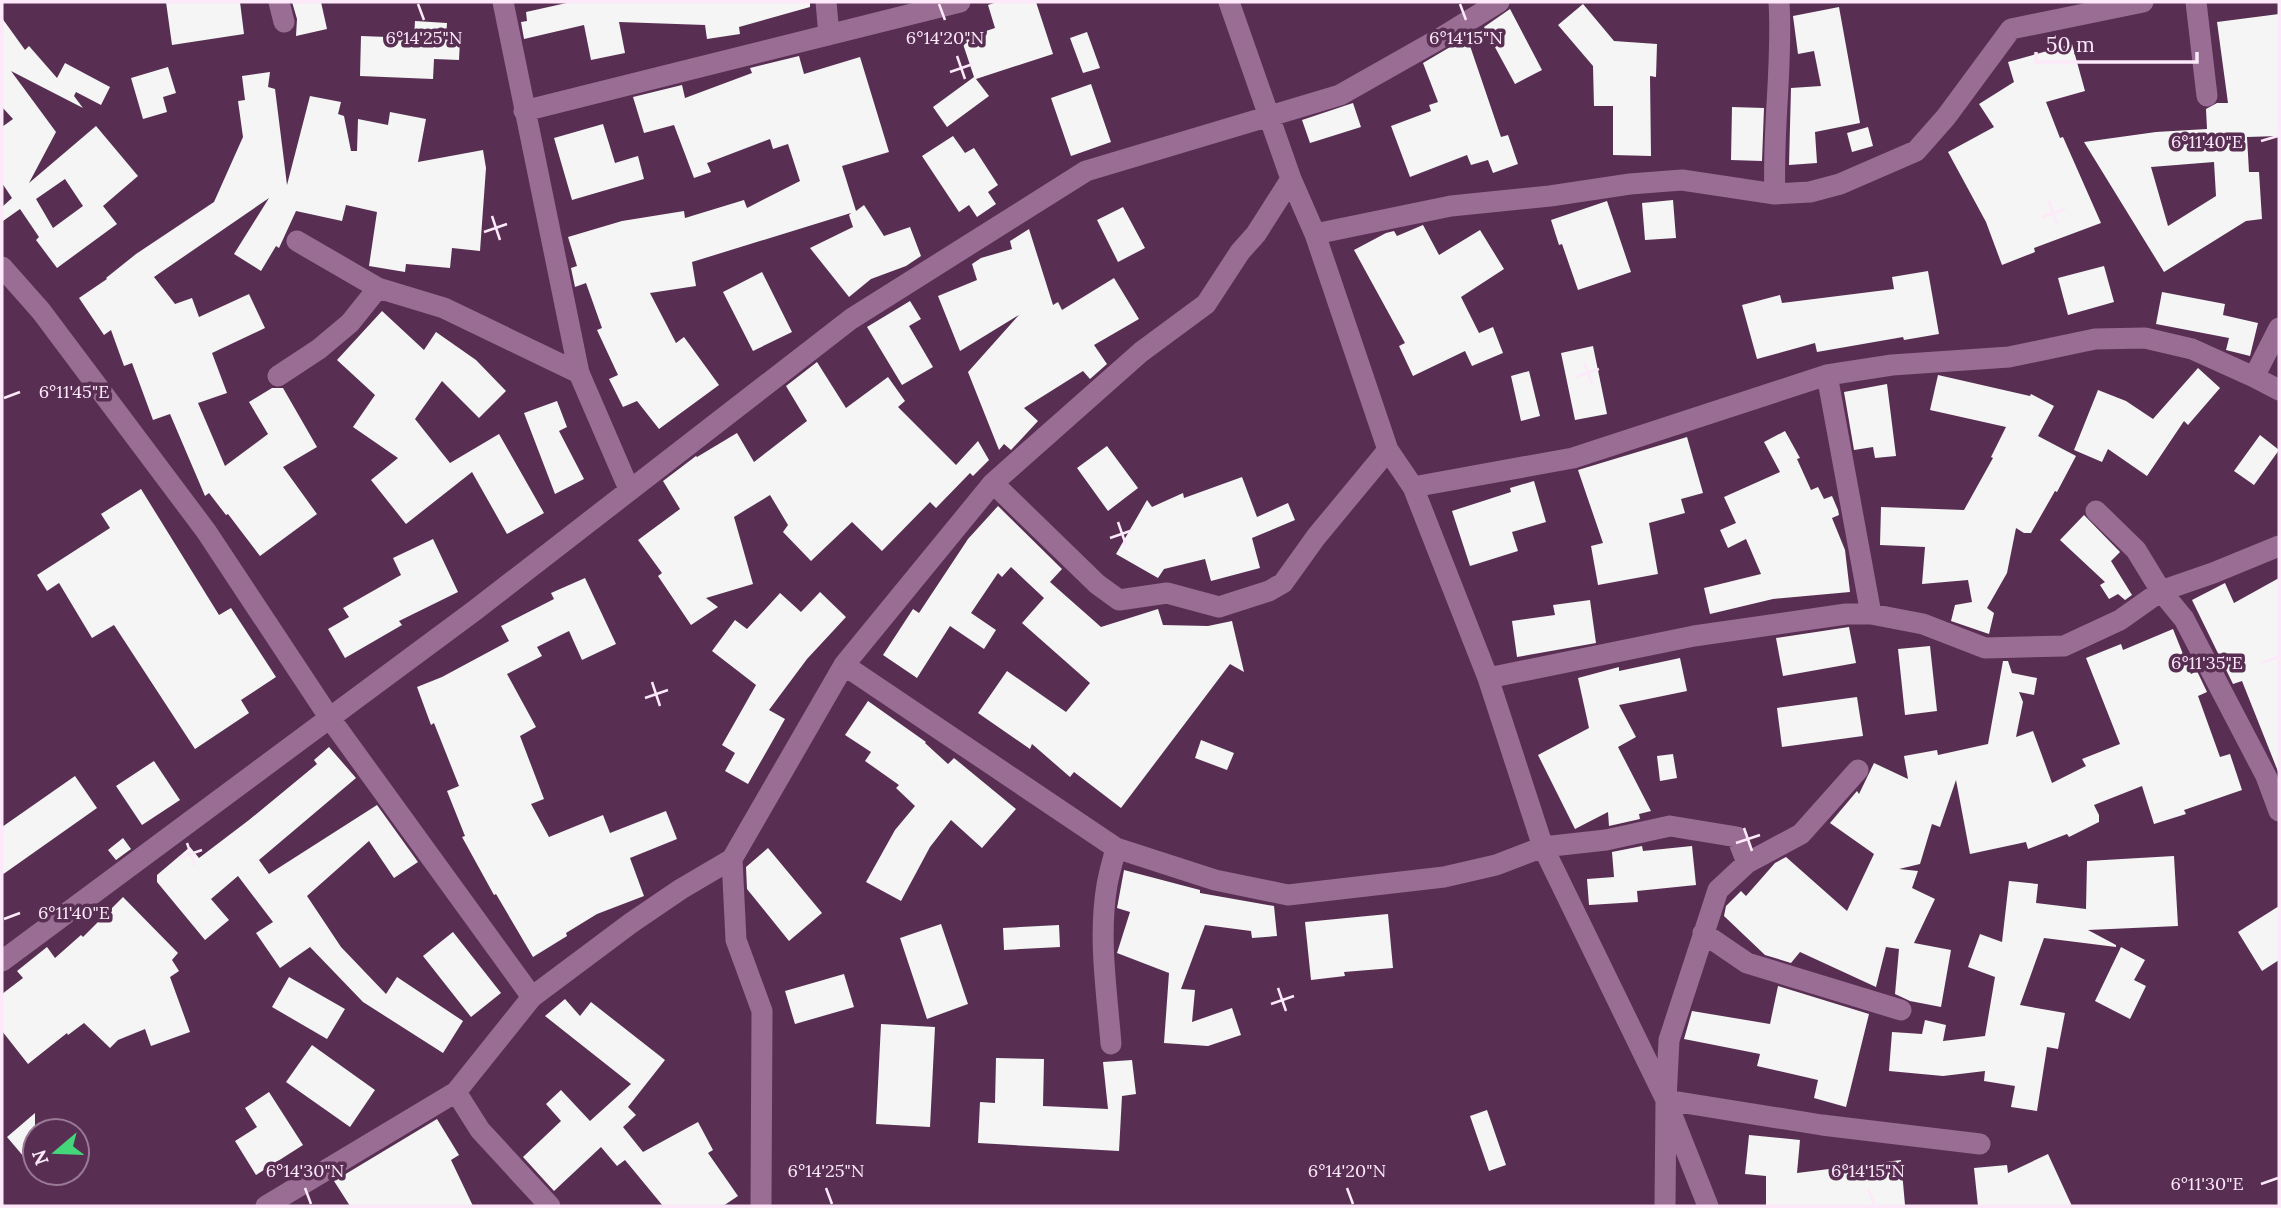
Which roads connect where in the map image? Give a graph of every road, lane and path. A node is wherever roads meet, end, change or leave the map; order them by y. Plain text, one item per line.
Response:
1 (502, 2) edge
2 (826, 2) edge
3 (960, 2) edge
4 (1229, 2) edge
5 (1499, 2) edge
6 (1779, 2) edge
7 (2143, 2) edge
8 (2196, 2) edge
9 (829, 35) junction
10 (2207, 96) dead end
11 (524, 111) junction
12 (1269, 117) junction
13 (1291, 179) junction
14 (1775, 194) junction
15 (1315, 234) junction
16 (297, 241) dead end
17 (2, 267) edge
18 (378, 288) junction
19 (2279, 328) edge
20 (579, 373) junction
21 (1827, 375) junction
22 (278, 376) dead end
23 (2254, 377) junction
24 (2279, 390) edge
25 (1388, 450) junction
26 (993, 483) junction
27 (1413, 487) junction
28 (629, 489) junction
29 (2096, 511) dead end
30 (2279, 546) edge
31 (2161, 591) junction
32 (1871, 614) junction
33 (844, 666) junction
34 (1488, 678) junction
35 (329, 717) junction
36 (1858, 770) dead end
37 (2279, 811) edge
38 (1543, 847) junction
39 (1116, 848) junction
40 (732, 859) junction
41 (1748, 863) junction
42 (1703, 933) junction
43 (2, 961) edge
44 (532, 997) junction
45 (1901, 1010) dead end
46 (1111, 1044) dead end
47 (456, 1092) junction
48 (1665, 1100) junction
49 (1980, 1144) dead end
50 (266, 1206) edge
51 (550, 1206) edge
52 (761, 1206) edge
53 (1665, 1206) edge
54 (1708, 1206) edge

1 - 11 street
2 - 9 street
3 - 9 street
4 - 12 street
5 - 12 street
6 - 14 street
7 - 14 street
8 - 10 street
9 - 11 street
11 - 20 street
12 - 13 street
12 - 28 street
13 - 15 street
13 - 26 street
14 - 15 street
15 - 25 street
16 - 18 street
17 - 35 street
18 - 20 street
18 - 22 street
19 - 23 street
20 - 28 street
21 - 23 street
21 - 27 street
21 - 32 street
23 - 24 street
25 - 26 street
25 - 27 street
26 - 33 street
27 - 34 street
28 - 35 street
29 - 31 street
30 - 31 street
31 - 32 street
31 - 37 street
32 - 34 street
33 - 39 street
33 - 40 street
34 - 38 street
35 - 43 street
35 - 44 street
36 - 41 street
38 - 39 street
38 - 41 street
38 - 48 street
39 - 46 street
40 - 44 street
40 - 52 street
41 - 42 street
42 - 45 street
42 - 48 street
44 - 47 street
47 - 50 street
47 - 51 street
48 - 49 street
48 - 53 street
48 - 54 street

